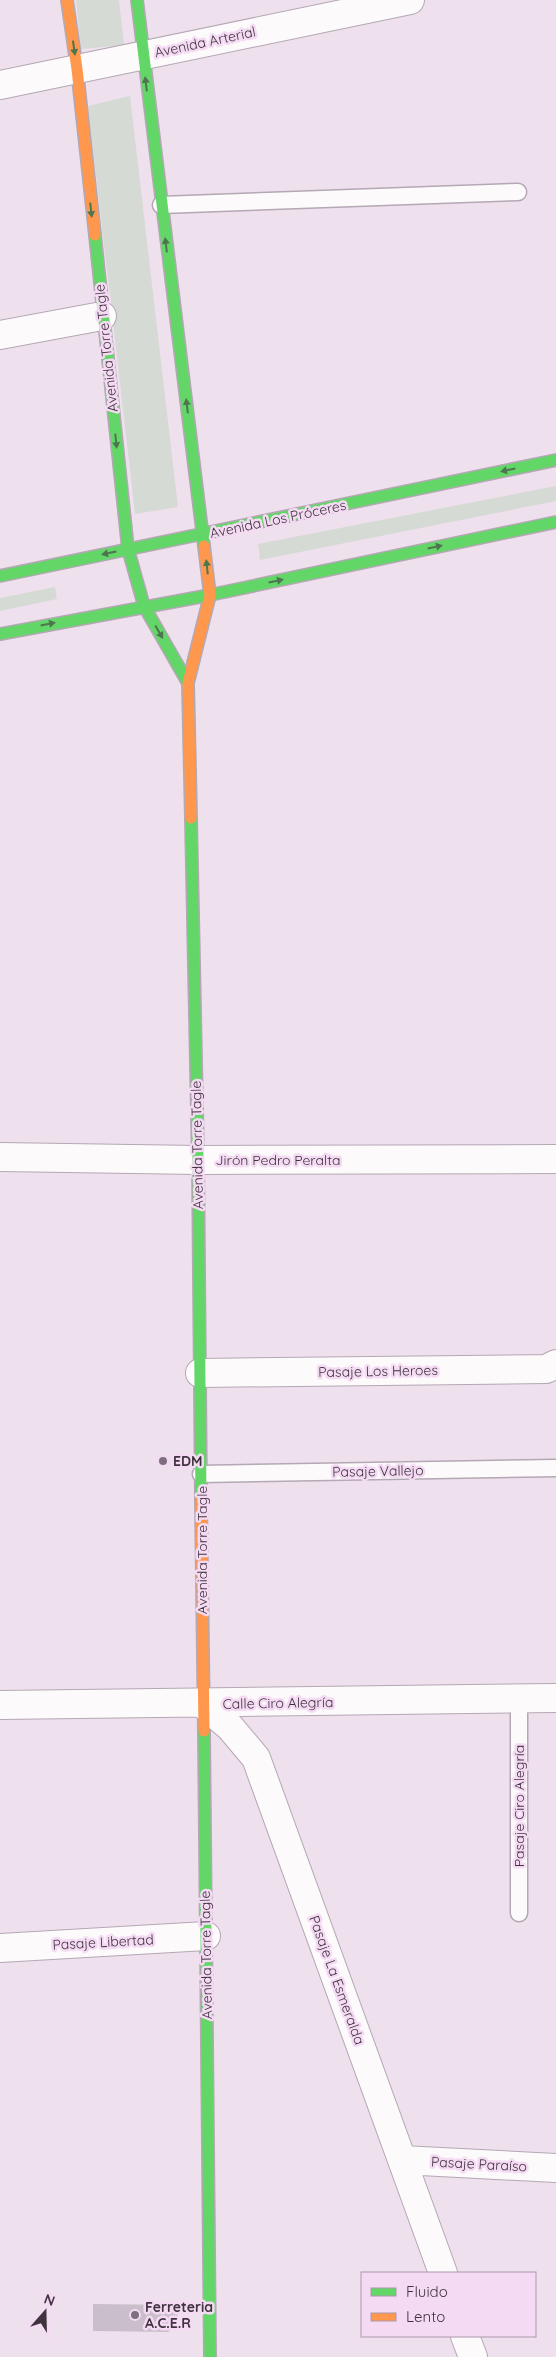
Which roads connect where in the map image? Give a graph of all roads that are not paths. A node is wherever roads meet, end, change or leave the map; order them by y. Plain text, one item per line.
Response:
1 (67, 0) edge
2 (136, 0) edge
3 (410, 0) edge
4 (142, 55) junction
5 (76, 69) junction
6 (0, 85) edge
7 (518, 192) dead end
8 (161, 205) junction
9 (102, 316) junction
10 (0, 335) edge
11 (556, 460) edge
12 (556, 522) edge
13 (204, 534) junction
14 (128, 549) junction
15 (0, 576) edge
16 (210, 595) junction
17 (144, 606) junction
18 (0, 634) edge
19 (188, 683) junction
20 (0, 1157) edge
21 (198, 1160) junction
22 (556, 1163) edge
23 (556, 1364) edge
24 (200, 1373) junction
25 (556, 1468) edge
26 (201, 1474) junction
27 (556, 1698) edge
28 (519, 1699) junction
29 (203, 1704) junction
30 (0, 1705) edge
31 (519, 1913) dead end
32 (206, 1936) junction
33 (0, 1948) edge
34 (402, 2160) junction
35 (556, 2168) edge
36 (443, 2272) edge
37 (466, 2337) edge
38 (210, 2357) edge
39 (473, 2357) edge

1 -> 5 street, Avenida Torre Tagle
2 - 4 street, Avenida Torre Tagle
3 - 4 street, Avenida Arterial
4 - 5 street, Avenida Arterial
8 -> 4 street, Avenida Torre Tagle
5 - 6 street, Avenida Arterial
5 -> 9 street, Avenida Torre Tagle
7 - 8 lane
13 -> 8 street, Avenida Torre Tagle
9 - 10 street
9 -> 14 street, Avenida Torre Tagle
11 -> 13 street, Avenida Los Próceres
16 -> 12 street
13 - 14 street, Avenida Los Próceres
16 -> 13 street, Avenida Torre Tagle
14 -> 15 street, Avenida Los Próceres
14 - 17 street, Avenida Torre Tagle
16 - 17 street
16 - 19 street, Avenida Torre Tagle
18 -> 17 street
17 -> 19 street, Avenida Torre Tagle
19 - 21 street, Avenida Torre Tagle
20 - 21 street, Jirón Pedro Peralta
21 - 22 street, Jirón Pedro Peralta
21 - 24 street, Avenida Torre Tagle
23 - 24 street, Pasaje Los Heroes
24 - 26 street, Avenida Torre Tagle
25 - 26 lane, Pasaje Vallejo
26 - 29 street, Avenida Torre Tagle
27 - 28 street, Calle Ciro Alegría
28 - 29 street, Calle Ciro Alegría
28 - 31 lane, Pasaje Ciro Alegría
29 - 30 street, Calle Ciro Alegría
29 - 32 street, Avenida Torre Tagle
29 - 34 street, Pasaje La Esmeralda
32 - 33 street, Pasaje Libertad
32 - 38 street, Avenida Torre Tagle
34 - 35 street, Pasaje Paraíso
34 - 36 street, Pasaje La Esmeralda
37 - 39 street

